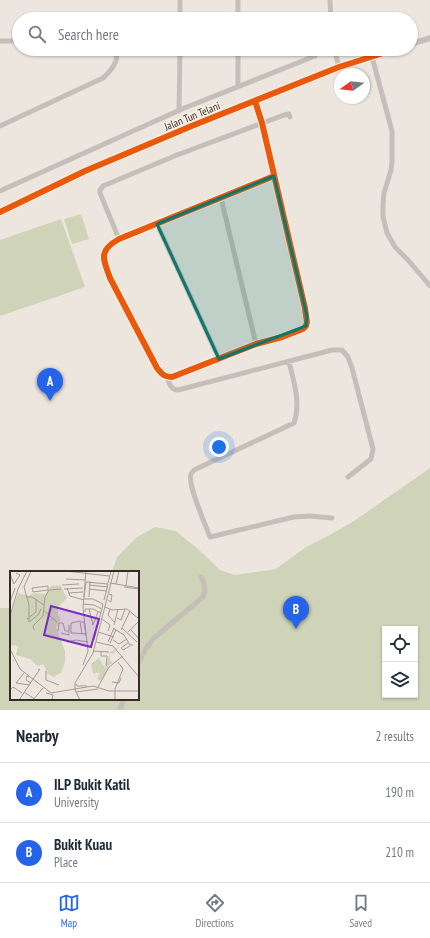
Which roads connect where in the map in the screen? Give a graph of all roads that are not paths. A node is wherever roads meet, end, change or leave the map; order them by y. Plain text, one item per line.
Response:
1 (180, 0) edge
2 (238, 0) edge
3 (330, 0) edge
4 (180, 12) edge
5 (238, 12) edge
6 (331, 12) edge
7 (430, 38) edge
8 (0, 41) edge
9 (12, 41) edge
10 (418, 42) edge
11 (117, 56) edge
12 (180, 56) edge
13 (238, 56) edge
14 (316, 56) dead end
15 (336, 56) edge
16 (375, 56) edge
17 (372, 57) junction
18 (339, 67) junction
19 (238, 87) junction
20 (255, 101) junction
21 (179, 111) junction
22 (290, 117) dead end
23 (262, 123) junction
24 (0, 126) edge
25 (274, 176) junction
26 (0, 190) edge
27 (221, 198) junction
28 (0, 212) edge
29 (157, 224) junction
30 (119, 239) junction
31 (430, 286) edge
32 (256, 344) junction
33 (219, 359) junction
34 (289, 362) junction
35 (167, 377) junction
36 (348, 477) dead end
37 (332, 518) dead end
38 (201, 577) dead end
39 (139, 662) edge
40 (124, 700) edge
41 (120, 710) edge

1 - 4 street
2 - 5 street
3 - 6 street
7 - 10 street
8 - 9 street
11 - 24 street
12 - 21 street
13 - 19 street
14 - 19 street
15 - 18 street
16 - 17 street, Jalan Tun Telani
17 - 18 street, Jalan Tun Telani
17 - 31 street
18 - 20 street, Jalan Tun Telani
19 - 21 street
20 - 23 street
20 - 28 street, Jalan Tun Telani
21 - 26 street
22 - 23 street
23 - 25 street
23 - 30 street
25 - 27 street
25 - 32 street
27 - 29 street
27 - 32 street
29 - 30 street
29 - 33 street
30 - 35 street
32 - 33 street
33 - 35 street
34 - 35 street
34 - 36 street
34 - 37 street
38 - 39 street
40 - 41 street

